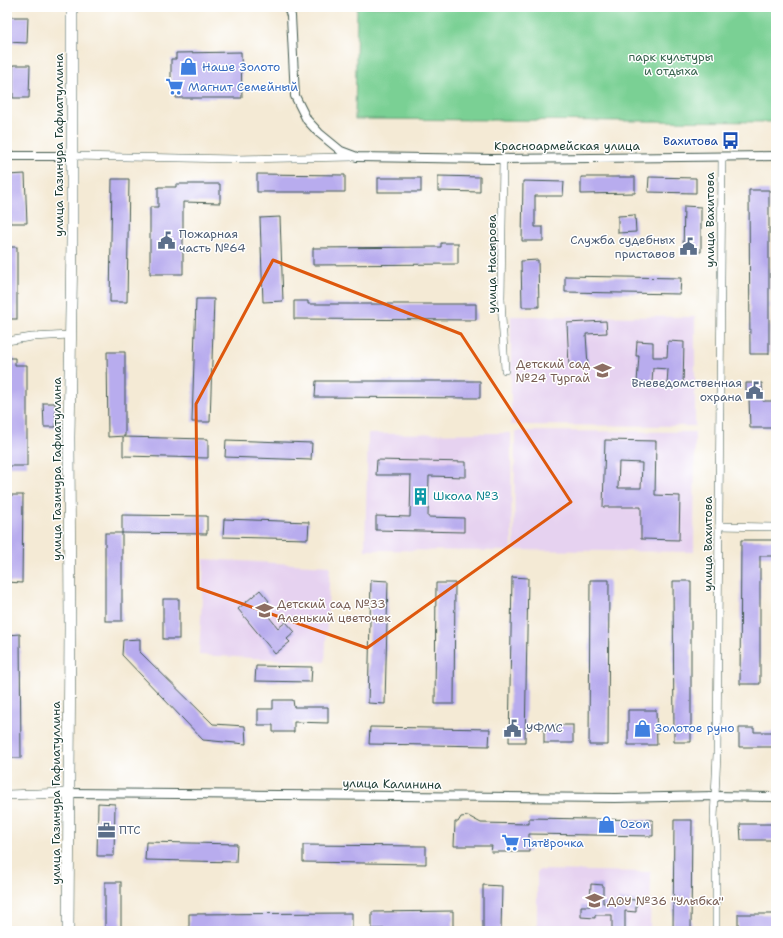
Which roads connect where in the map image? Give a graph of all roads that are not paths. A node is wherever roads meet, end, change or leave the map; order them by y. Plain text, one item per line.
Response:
1 (72, 7) edge
2 (288, 7) edge
3 (7, 156) edge
4 (71, 156) junction
5 (776, 156) edge
6 (358, 157) junction
7 (722, 157) junction
8 (503, 158) junction
9 (70, 335) junction
10 (7, 341) edge
11 (504, 370) dead end
12 (719, 526) junction
13 (776, 527) edge
14 (68, 793) junction
15 (7, 795) edge
16 (715, 796) junction
17 (776, 797) edge
18 (68, 931) edge
19 (716, 931) edge

1 - 4 main road, улица Газинура Гафиатуллина
2 - 6 street
3 - 4 street
4 - 6 street
4 - 9 main road, улица Газинура Гафиатуллина
5 - 7 street, Красноармейская улица
6 - 8 street, Красноармейская улица
7 - 8 street, Красноармейская улица
7 - 12 street, улица Вахитова
8 - 11 street, улица Насырова
9 - 10 street
9 - 14 main road, улица Газинура Гафиатуллина
12 - 13 street
12 - 16 street, улица Вахитова
14 - 15 main road, улица Калинина
14 - 16 street, улица Калинина
14 - 18 main road, улица Газинура Гафиатуллина
16 - 17 street, улица Калинина
16 - 19 street, улица Вахитова

